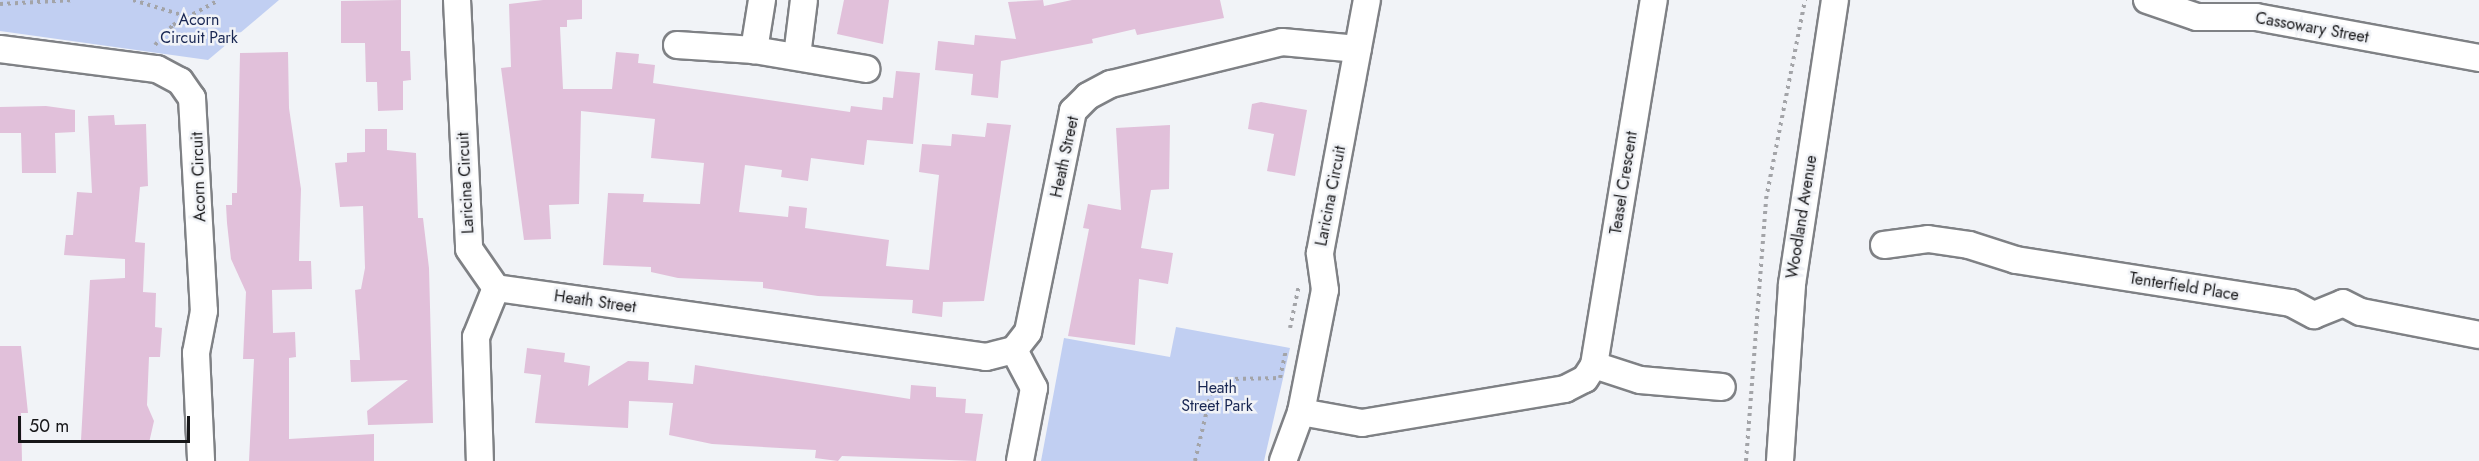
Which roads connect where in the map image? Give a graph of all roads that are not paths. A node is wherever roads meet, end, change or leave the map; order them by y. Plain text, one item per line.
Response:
1 (457, 0) edge
2 (762, 0) edge
3 (804, 0) edge
4 (1367, 0) edge
5 (1654, 0) edge
6 (1834, 0) edge
7 (2147, 0) edge
8 (677, 45) dead end
9 (0, 49) edge
10 (754, 50) junction
11 (1358, 50) junction
12 (797, 56) junction
13 (2479, 58) edge
14 (866, 69) dead end
15 (1884, 245) dead end
16 (496, 288) junction
17 (2479, 335) edge
18 (1014, 350) junction
19 (1594, 365) junction
20 (1722, 387) dead end
21 (1301, 412) junction
22 (1784, 435) junction
23 (201, 461) edge
24 (480, 461) edge
25 (1020, 461) edge
26 (1283, 461) edge
27 (1780, 461) edge
28 (1793, 461) edge

1 - 16 street, Laricina Circuit
2 - 10 street
3 - 12 street
4 - 11 street, Laricina Circuit
5 - 19 street, Teasel Crescent
6 - 22 street, Woodland Avenue
7 - 13 street, Cassowary Street
8 - 10 street
9 - 23 street, Acorn Circuit
10 - 12 street
11 - 18 street, Heath Street
11 - 21 street, Laricina Circuit
12 - 14 street
15 - 17 street, Tenterfield Place
16 - 18 street, Heath Street
16 - 24 street
18 - 25 street
19 - 20 street
19 - 21 street
21 - 26 street, Laricina Circuit
22 - 27 street, Woodland Avenue
22 - 28 street, Woodland Avenue

